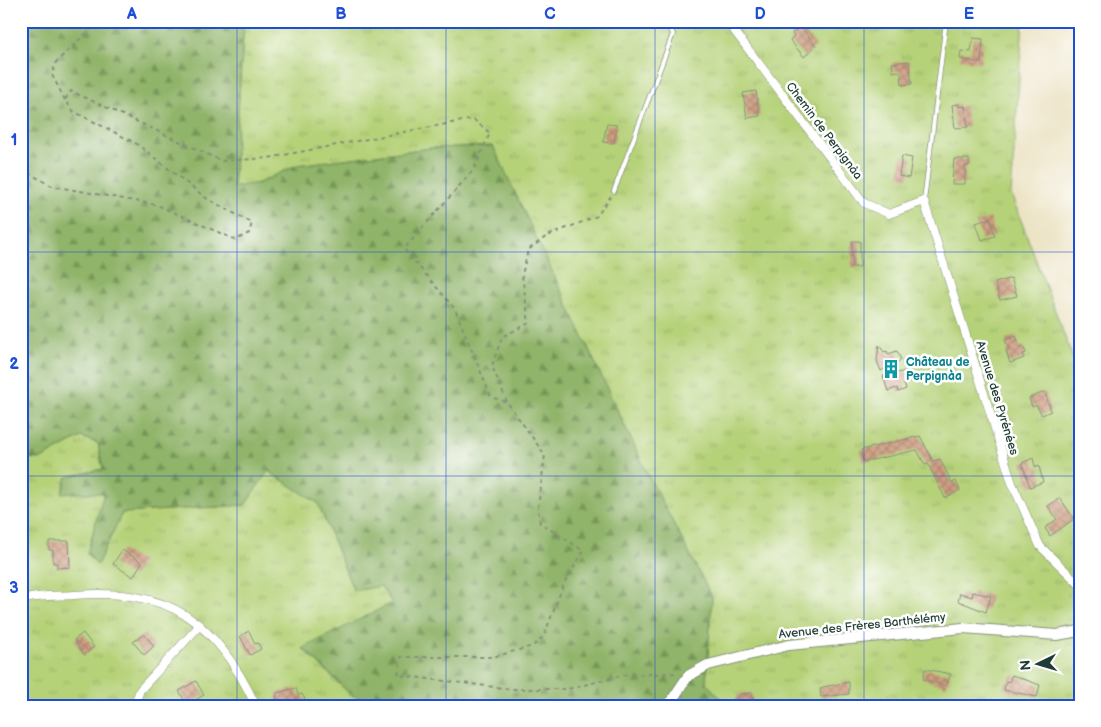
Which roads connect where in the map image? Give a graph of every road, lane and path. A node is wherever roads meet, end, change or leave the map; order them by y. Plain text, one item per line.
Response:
1 (99, 21) edge
2 (667, 21) edge
3 (727, 21) edge
4 (946, 21) edge
5 (64, 100) junction
6 (21, 168) edge
7 (614, 191) joint
8 (924, 201) junction
9 (506, 402) junction
10 (1080, 585) edge
11 (21, 600) edge
12 (200, 625) junction
13 (1080, 631) edge
14 (688, 676) junction
15 (134, 706) edge
16 (256, 706) edge
17 (668, 706) edge

1 - 5 path
2 - 7 lane
3 - 8 street, Chemin de Perpignàa
4 - 8 lane
5 - 6 path
5 - 9 path
7 - 9 path
8 - 10 street, Avenue des Pyrénées
9 - 14 path
11 - 12 street
12 - 15 street
12 - 16 street
13 - 14 street, Avenue des Frères Barthélémy
14 - 17 street, Avenue des Frères Barthélémy

